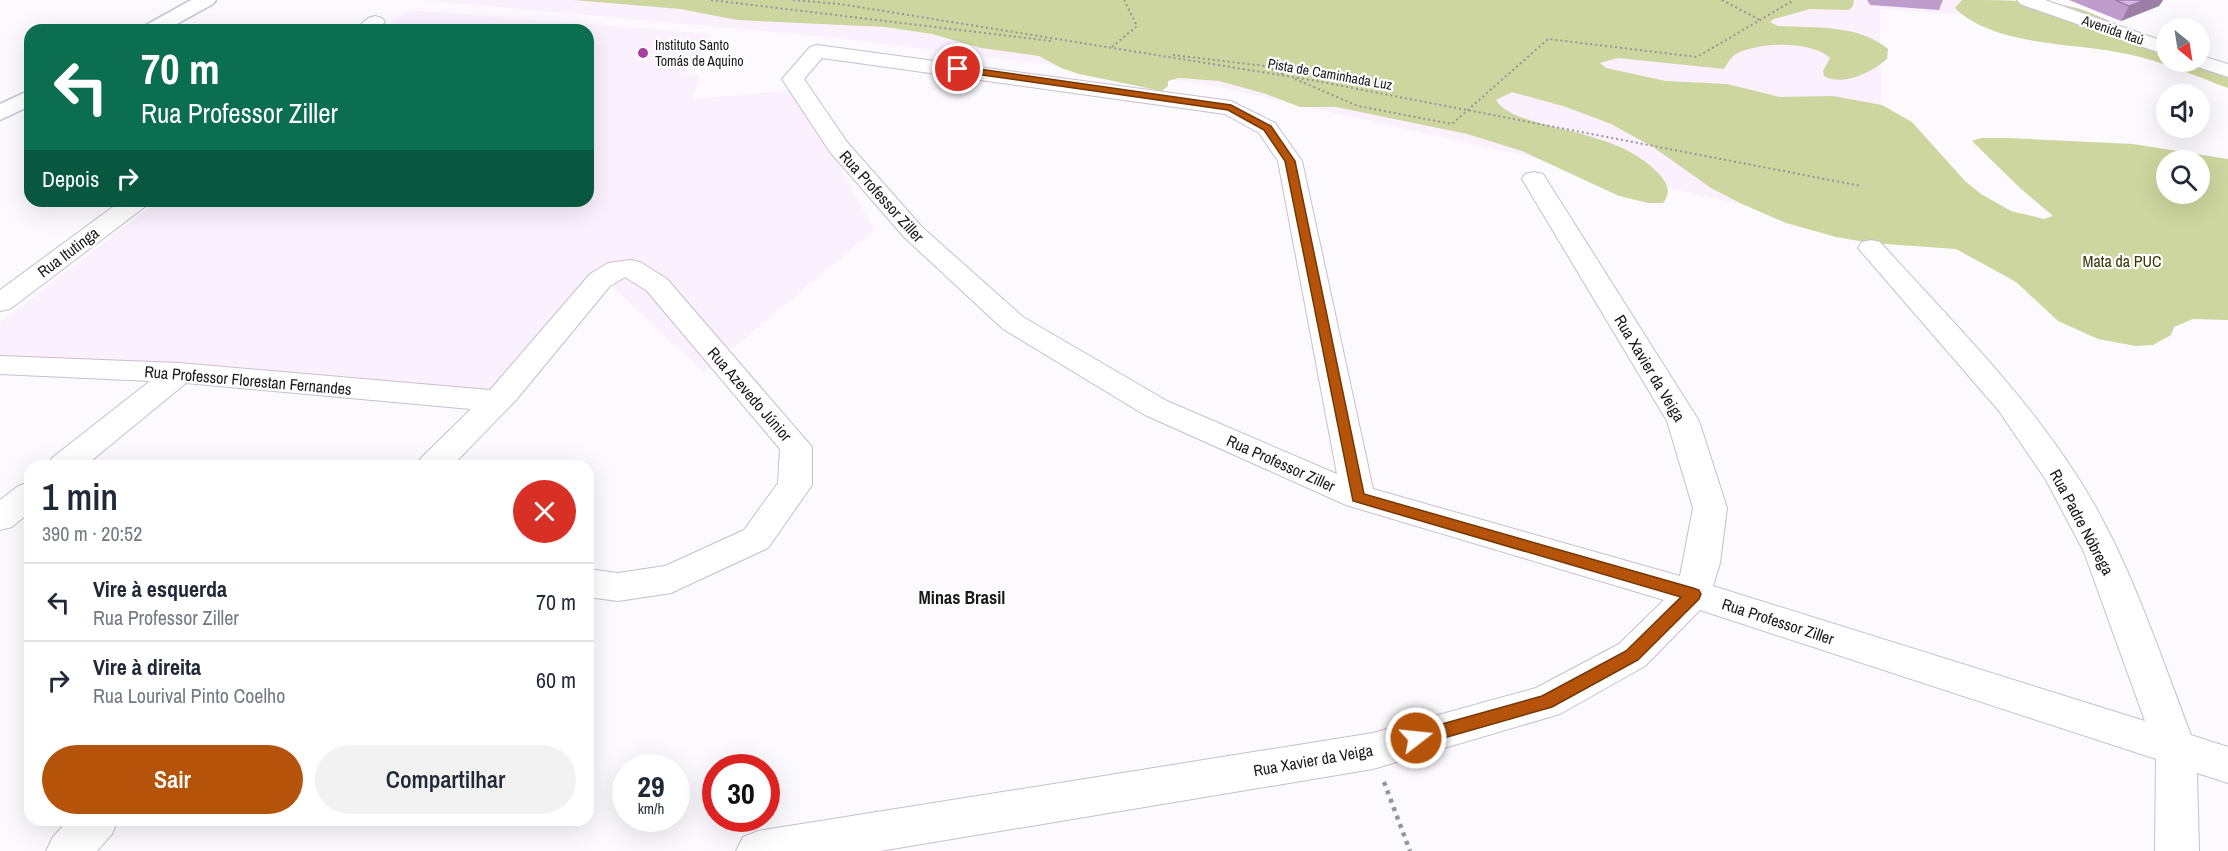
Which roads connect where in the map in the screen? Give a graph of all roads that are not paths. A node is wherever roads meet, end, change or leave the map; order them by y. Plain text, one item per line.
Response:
1 (206, 0) edge
2 (2027, 0) edge
3 (162, 24) edge
4 (2156, 45) edge
5 (2228, 54) edge
6 (2210, 58) edge
7 (2210, 65) edge
8 (2228, 71) edge
9 (24, 100) edge
10 (0, 113) edge
11 (1534, 179) dead end
12 (128, 207) edge
13 (1871, 248) dead end
14 (0, 303) edge
15 (0, 365) edge
16 (179, 373) junction
17 (496, 402) junction
18 (71, 460) edge
19 (439, 460) edge
20 (1358, 497) junction
21 (24, 499) edge
22 (0, 518) edge
23 (594, 584) edge
24 (1693, 594) junction
25 (2176, 749) junction
26 (2228, 765) edge
27 (91, 826) edge
28 (68, 851) edge
29 (758, 851) edge
30 (2177, 851) edge

1 - 3 street
2 - 4 street, Avenida Itaú
5 - 6 street
7 - 8 street
9 - 10 street
11 - 24 street, Rua Xavier da Veiga
12 - 14 street, Rua Itutinga
13 - 25 street, Rua Padre Nóbrega
15 - 16 street, Rua Professor Florestan Fernandes
16 - 17 street, Rua Professor Florestan Fernandes
16 - 18 street
17 - 19 street
17 - 23 street, Rua Azevedo Júnior
20 - 20 street, Rua Professor Ziller
20 - 24 street, Rua Professor Ziller
21 - 22 street
24 - 25 street, Rua Professor Ziller
24 - 29 street, Rua Xavier da Veiga
25 - 26 street, Rua Professor Ziller
25 - 30 street, Rua Padre Nóbrega
27 - 28 street

